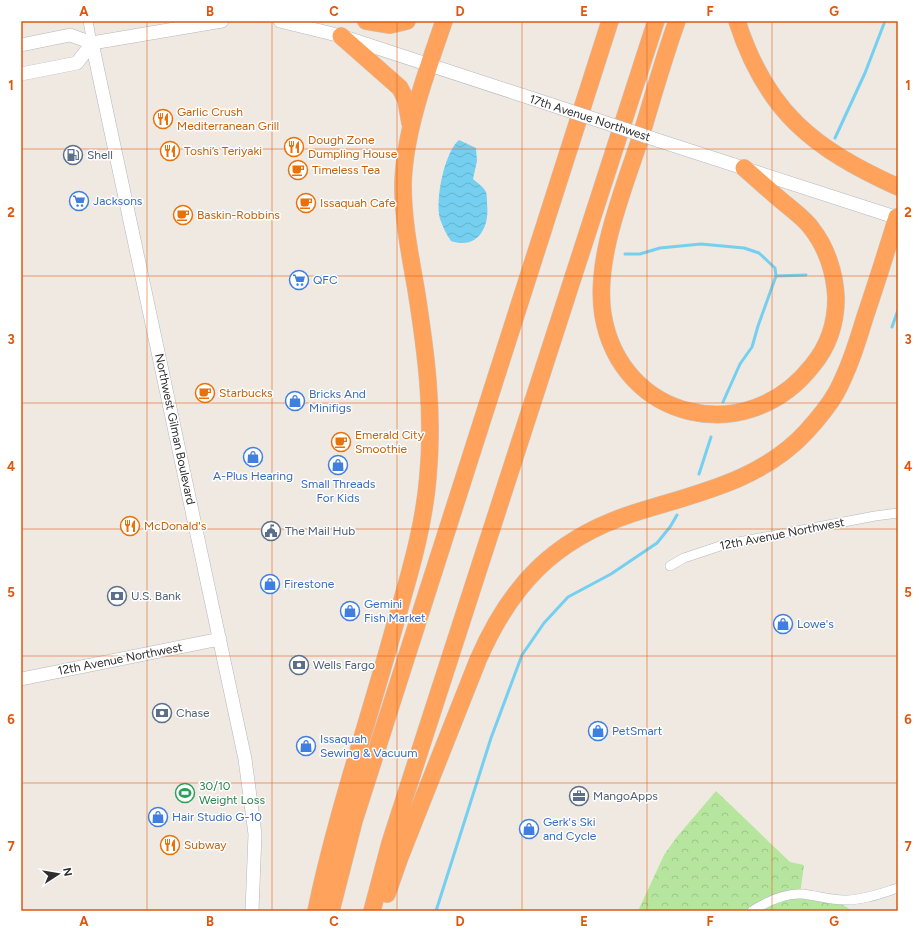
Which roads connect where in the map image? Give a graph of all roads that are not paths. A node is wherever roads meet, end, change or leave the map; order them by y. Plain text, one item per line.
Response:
1 (88, 21) edge
2 (222, 21) edge
3 (280, 21) edge
4 (366, 21) edge
5 (408, 21) edge
6 (444, 21) edge
7 (610, 21) edge
8 (656, 21) edge
9 (677, 21) edge
10 (683, 21) edge
11 (736, 21) edge
12 (341, 36) junction
13 (92, 43) junction
14 (21, 45) edge
15 (430, 65) junction
16 (21, 74) edge
17 (410, 132) junction
18 (744, 168) junction
19 (898, 187) edge
20 (898, 217) edge
21 (603, 286) junction
22 (898, 513) edge
23 (670, 566) dead end
24 (220, 639) junction
25 (21, 679) edge
26 (898, 888) edge
27 (252, 911) edge
28 (316, 911) edge
29 (331, 911) edge
30 (372, 911) edge
31 (382, 911) edge
32 (752, 911) edge

1 - 13 street, Northwest Gilman Boulevard
2 - 13 street
3 - 12 street, 17th Avenue Northwest
4 - 5 highway
6 - 15 highway
7 - 29 highway
8 - 30 highway
9 - 21 highway
10 - 21 highway
11 - 19 highway
12 - 15 street, 17th Avenue Northwest
12 - 17 highway
13 - 14 street
13 - 16 street
13 - 24 street, Northwest Gilman Boulevard
15 - 17 highway
15 - 18 street, 17th Avenue Northwest, bridge
17 - 28 highway
18 - 20 street, 17th Avenue Northwest
18 - 21 highway
20 - 31 highway
22 - 23 street, 12th Avenue Northwest
24 - 25 street, 12th Avenue Northwest
24 - 27 street, Northwest Gilman Boulevard
26 - 32 street

